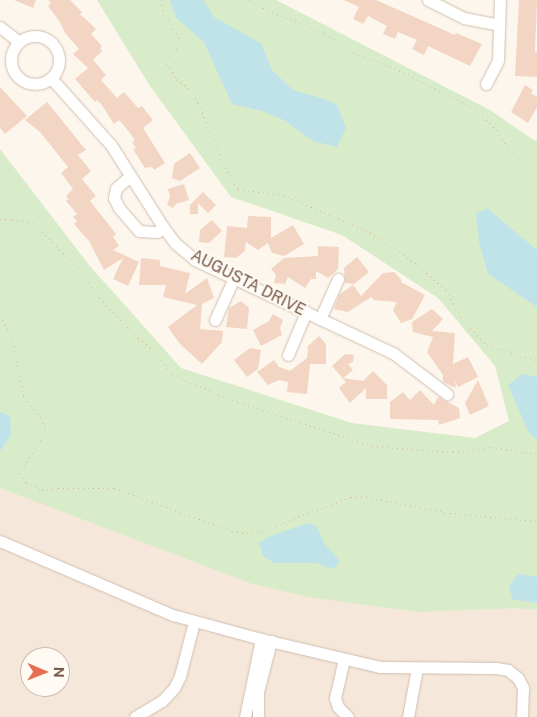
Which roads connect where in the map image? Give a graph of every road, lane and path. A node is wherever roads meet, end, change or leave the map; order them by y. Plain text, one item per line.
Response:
1 (161, 0) edge
2 (249, 0) edge
3 (428, 0) edge
4 (500, 0) edge
5 (499, 26) junction
6 (0, 27) edge
7 (19, 42) junction
8 (51, 78) junction
9 (486, 84) dead end
10 (537, 172) edge
11 (130, 176) junction
12 (0, 219) edge
13 (163, 227) junction
14 (234, 278) junction
15 (338, 280) dead end
16 (306, 312) junction
17 (0, 314) edge
18 (320, 318) junction
19 (215, 320) dead end
20 (288, 355) dead end
21 (537, 360) edge
22 (447, 394) dead end
23 (537, 454) edge
24 (537, 520) edge
25 (0, 541) edge
26 (194, 622) junction
27 (270, 641) junction
28 (344, 659) junction
29 (417, 668) junction
30 (135, 717) edge
31 (245, 717) edge
32 (258, 717) edge
33 (348, 717) edge
34 (408, 717) edge
35 (522, 717) edge

1 - 21 path
2 - 10 path
3 - 5 street
4 - 5 street
5 - 9 street
6 - 7 street
7 - 8 street
7 - 8 street
8 - 11 street, AUGUSTA DRIVE
11 - 13 street, AUGUSTA DRIVE
11 - 13 street
12 - 23 path
13 - 14 street, AUGUSTA DRIVE
14 - 16 street, AUGUSTA DRIVE
14 - 19 street
15 - 18 street
16 - 18 street, AUGUSTA DRIVE
16 - 20 street
17 - 24 path
18 - 22 street, AUGUSTA DRIVE
25 - 26 street
26 - 27 street
26 - 30 street
27 - 28 street
27 - 31 street
27 - 32 street
28 - 29 street
28 - 33 street
29 - 34 street
29 - 35 street

